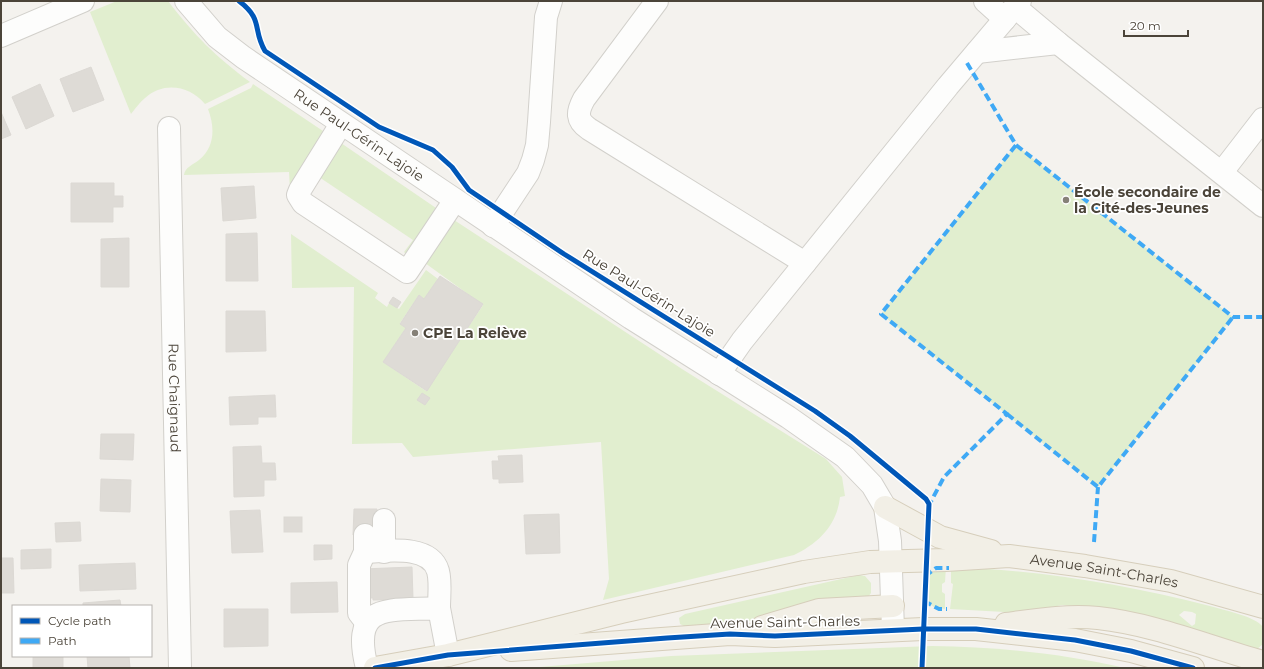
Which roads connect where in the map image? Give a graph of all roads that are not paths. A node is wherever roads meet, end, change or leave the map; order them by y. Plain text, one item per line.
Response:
1 (83, 1) edge
2 (186, 1) edge
3 (551, 1) edge
4 (657, 1) edge
5 (985, 1) edge
6 (1014, 9) edge
7 (1, 36) edge
8 (1058, 43) junction
9 (977, 52) junction
10 (1263, 120) edge
11 (341, 124) junction
12 (169, 128) dead end
13 (1222, 172) junction
14 (455, 200) junction
15 (1263, 206) edge
16 (493, 226) junction
17 (805, 263) junction
18 (719, 374) junction
19 (886, 507) junction
20 (384, 520) dead end
21 (371, 546) junction
22 (1009, 556) junction
23 (891, 561) junction
24 (893, 606) junction
25 (1263, 607) edge
26 (439, 608) junction
27 (366, 622) junction
28 (976, 629) junction
29 (893, 630) junction
30 (730, 634) junction
31 (448, 655) junction
32 (1263, 662) edge
33 (180, 668) edge
34 (367, 668) edge
35 (375, 668) edge
36 (1193, 668) edge

1 - 7 street
2 - 11 street, Rue Paul-Gérin-Lajoie
3 - 16 street
4 - 17 street
5 - 6 street
6 - 8 street
6 - 9 street
8 - 9 street
8 - 13 street
9 - 17 street
10 - 13 street
11 - 14 street, Rue Paul-Gérin-Lajoie
11 - 14 street
12 - 33 street, Rue Chaignaud
13 - 15 street
14 - 16 street, Rue Paul-Gérin-Lajoie
16 - 18 street, Rue Paul-Gérin-Lajoie
17 - 18 street
18 - 19 street, Rue Paul-Gérin-Lajoie
19 - 22 main road
19 - 23 street, Rue Paul-Gérin-Lajoie
20 - 21 street
21 - 26 street
21 - 27 street
22 - 23 main road, Avenue Saint-Charles
22 - 25 main road, Avenue Saint-Charles
23 - 24 street, Rue Paul-Gérin-Lajoie
23 - 31 main road, Avenue Saint-Charles
24 - 29 street, Rue Paul-Gérin-Lajoie
24 - 30 main road
26 - 27 street
26 - 31 street
27 - 34 street
28 - 29 main road, Avenue Saint-Charles
28 - 32 main road
28 - 36 main road, Avenue Saint-Charles
29 - 30 main road, Avenue Saint-Charles
30 - 31 main road, Avenue Saint-Charles
31 - 35 main road, Avenue Saint-Charles

